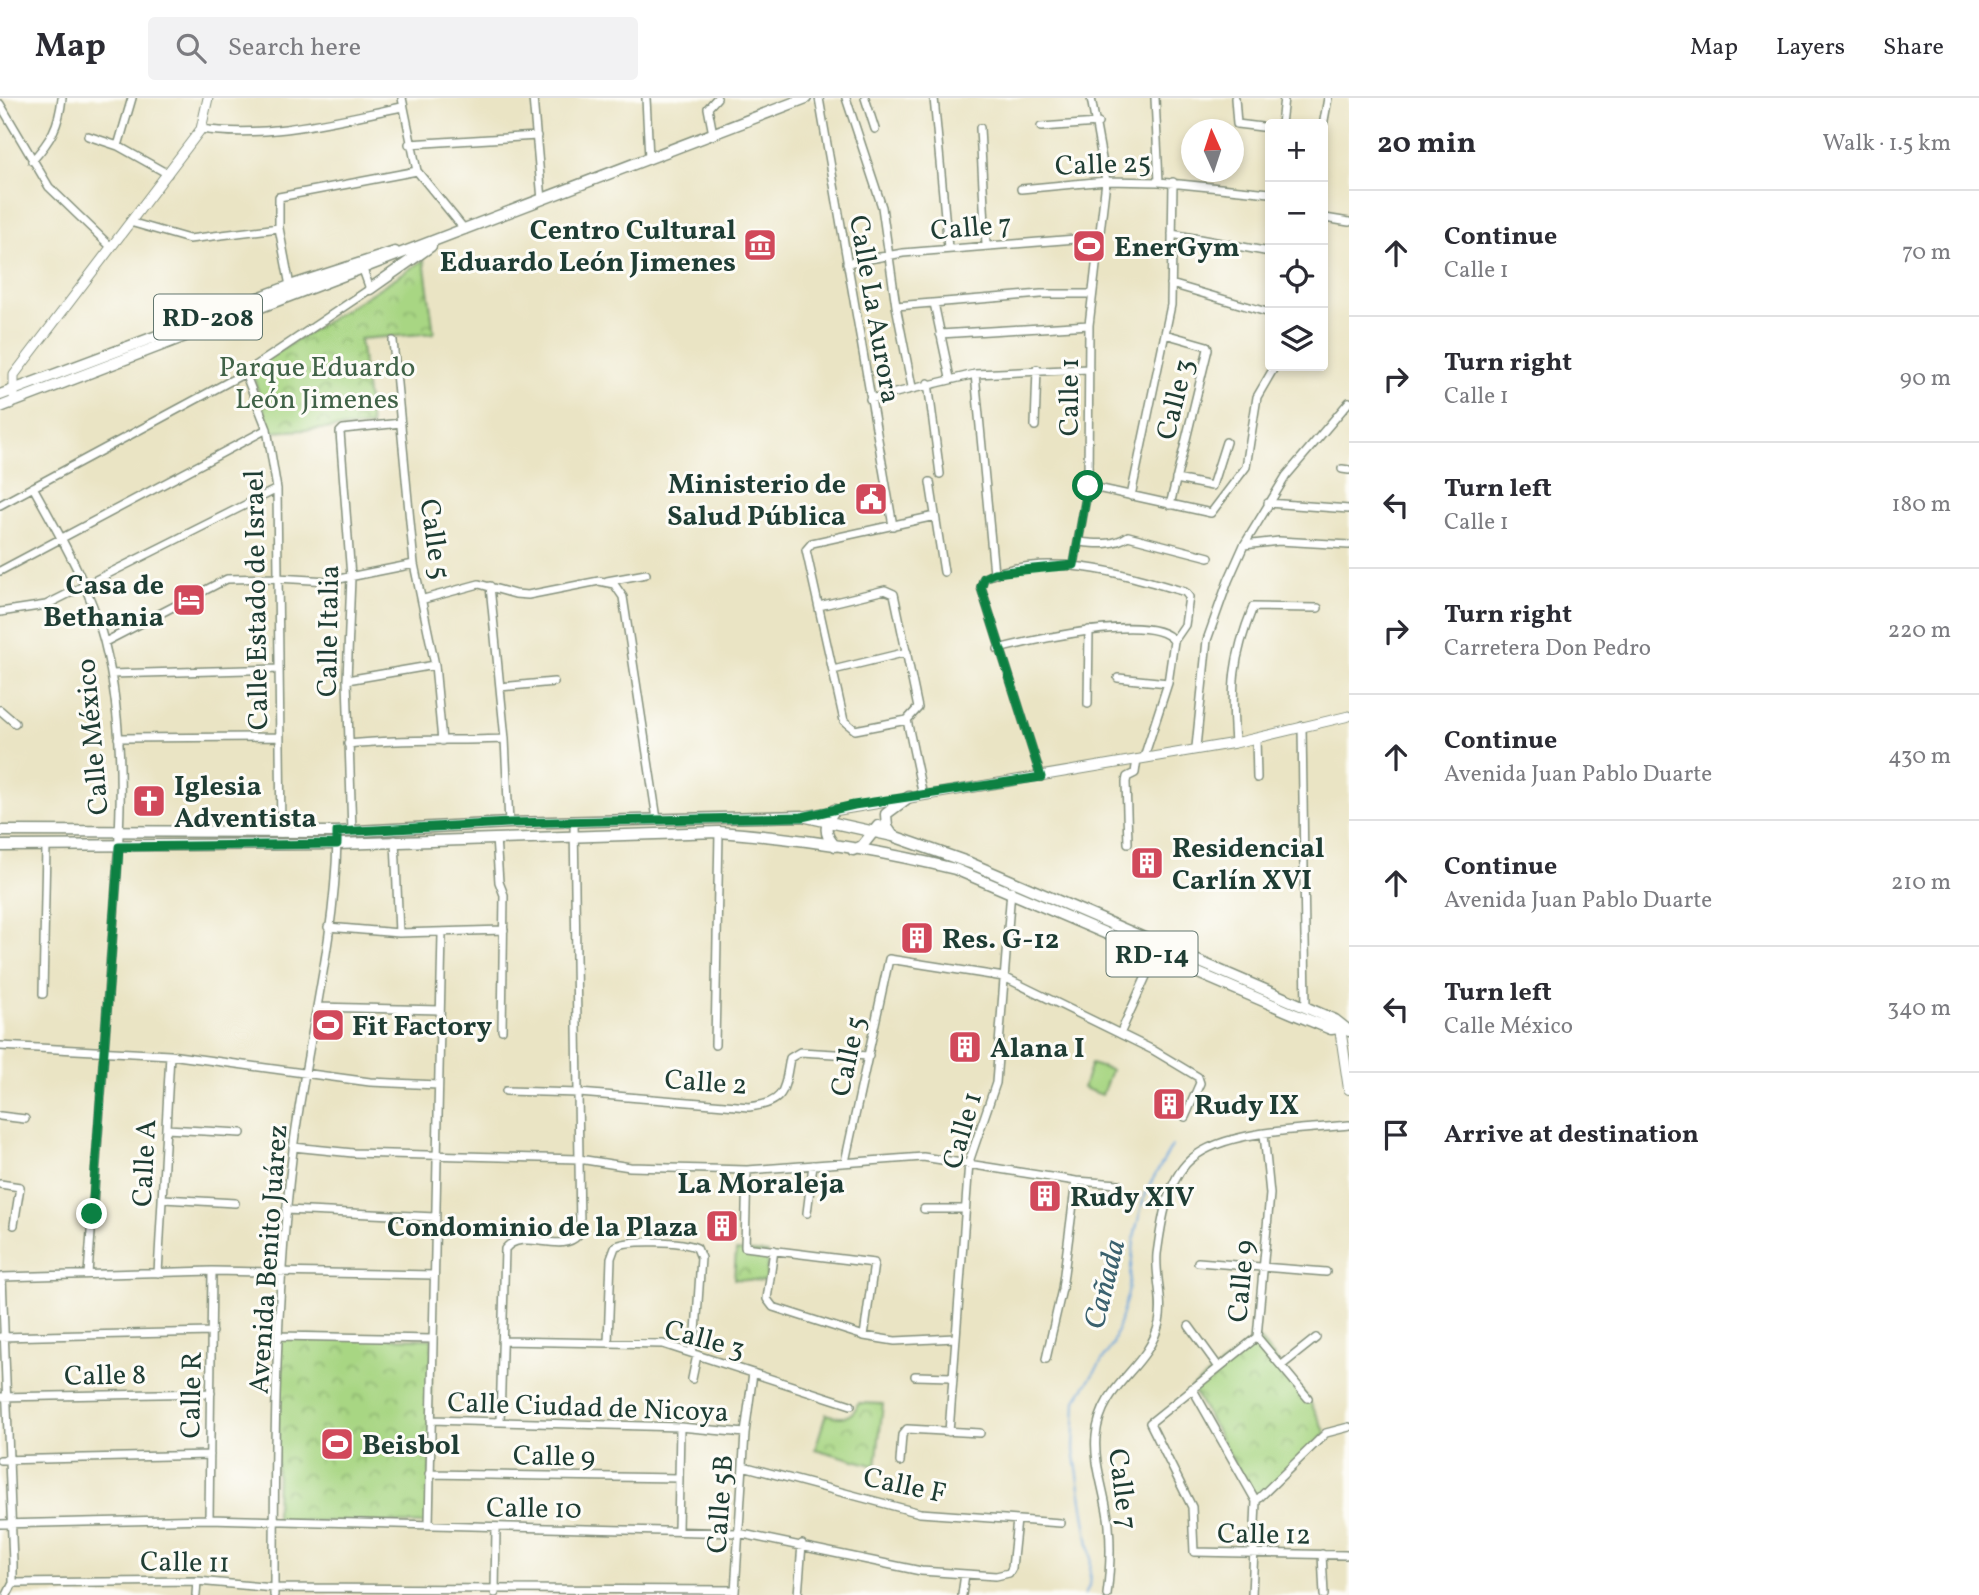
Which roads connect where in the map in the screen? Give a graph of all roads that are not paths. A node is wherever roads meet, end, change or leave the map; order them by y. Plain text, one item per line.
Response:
1 (62, 98) edge
2 (132, 98) edge
3 (208, 98) edge
4 (402, 98) edge
5 (533, 98) edge
6 (646, 98) edge
7 (717, 98) edge
8 (806, 98) edge
9 (819, 98) edge
10 (846, 98) edge
11 (865, 98) edge
12 (934, 98) edge
13 (1091, 98) edge
14 (1155, 98) edge
15 (1235, 98) edge
16 (1284, 98) edge
17 (1328, 98) edge
18 (0, 104) edge
19 (402, 107) junction
20 (1282, 119) edge
21 (1324, 119) edge
22 (1098, 123) junction
23 (1041, 127) dead end
24 (1265, 127) edge
25 (980, 128) dead end
26 (201, 129) junction
27 (875, 129) dead end
28 (713, 134) junction
29 (88, 136) dead end
30 (537, 136) junction
31 (409, 144) junction
32 (118, 146) junction
33 (649, 158) junction
34 (32, 161) junction
35 (417, 171) junction
36 (168, 174) junction
37 (1106, 181) junction
38 (1159, 182) junction
39 (1173, 182) junction
40 (1021, 189) dead end
41 (1265, 192) edge
42 (542, 200) junction
43 (1328, 218) edge
44 (130, 222) junction
45 (1349, 222) edge
46 (278, 228) junction
47 (465, 230) junction
48 (1172, 234) junction
49 (445, 237) junction
50 (1100, 237) junction
51 (986, 245) junction
52 (110, 246) junction
53 (948, 248) junction
54 (1265, 251) edge
55 (887, 256) junction
56 (847, 263) junction
57 (362, 265) junction
58 (1171, 284) junction
59 (290, 286) junction
60 (370, 289) junction
61 (1092, 294) junction
62 (934, 303) junction
63 (896, 306) junction
64 (1265, 312) edge
65 (1089, 325) junction
66 (940, 334) junction
67 (1166, 334) junction
68 (393, 341) dead end
69 (1037, 369) junction
70 (1089, 369) junction
71 (1272, 371) edge
72 (245, 373) junction
73 (975, 374) junction
74 (950, 378) junction
75 (928, 383) junction
76 (912, 387) junction
77 (0, 395) edge
78 (14, 396) junction
79 (870, 400) junction
80 (1349, 401) edge
81 (0, 407) edge
82 (1340, 413) junction
83 (1349, 415) edge
84 (401, 424) junction
85 (1035, 426) dead end
86 (267, 429) junction
87 (1226, 442) dead end
88 (940, 474) dead end
89 (1176, 479) junction
90 (930, 482) dead end
91 (1088, 486) junction
92 (33, 487) junction
93 (277, 488) junction
94 (1131, 496) junction
95 (1268, 503) junction
96 (0, 505) edge
97 (1170, 505) junction
98 (1349, 509) edge
99 (935, 516) junction
100 (892, 526) junction
101 (61, 537) junction
102 (1080, 542) junction
103 (1244, 545) junction
104 (1349, 545) edge
105 (1209, 557) dead end
106 (414, 564) junction
107 (1074, 565) junction
108 (0, 570) edge
109 (944, 572) dead end
110 (994, 573) junction
111 (646, 574) dead end
112 (351, 577) junction
113 (277, 578) junction
114 (610, 582) junction
115 (490, 586) junction
116 (85, 587) junction
117 (424, 599) junction
118 (819, 606) junction
119 (1318, 608) dead end
120 (0, 612) edge
121 (1089, 629) junction
122 (1174, 641) junction
123 (104, 642) junction
124 (998, 649) junction
125 (907, 652) junction
126 (435, 666) junction
127 (277, 668) junction
128 (833, 670) junction
129 (111, 674) junction
130 (1118, 678) dead end
131 (347, 680) junction
132 (554, 682) dead end
133 (1168, 683) junction
134 (500, 687) junction
135 (1088, 704) dead end
136 (0, 710) edge
137 (1349, 716) edge
138 (906, 720) junction
139 (15, 723) dead end
140 (1302, 726) junction
141 (279, 737) junction
142 (118, 738) junction
143 (1256, 738) junction
144 (505, 739) junction
145 (442, 741) junction
146 (1235, 743) junction
147 (348, 744) junction
148 (1196, 747) junction
149 (1140, 758) junction
150 (1041, 777) junction
151 (1257, 778) dead end
152 (923, 796) junction
153 (909, 797) junction
154 (834, 810) junction
155 (886, 814) junction
156 (802, 817) junction
157 (657, 819) junction
158 (574, 822) junction
159 (827, 822) junction
160 (509, 823) junction
161 (0, 831) edge
162 (120, 831) junction
163 (874, 831) junction
164 (352, 832) junction
165 (719, 832) junction
166 (281, 833) junction
167 (575, 834) junction
168 (893, 836) junction
169 (496, 837) junction
170 (337, 838) junction
171 (395, 841) junction
172 (1128, 842) dead end
173 (0, 846) edge
174 (835, 846) junction
175 (46, 847) junction
176 (119, 847) junction
177 (853, 850) junction
178 (968, 868) junction
179 (1011, 888) junction
180 (328, 927) junction
181 (504, 930) junction
182 (399, 933) junction
183 (442, 934) junction
184 (1157, 951) junction
185 (1004, 977) junction
186 (43, 994) dead end
187 (317, 1007) junction
188 (1306, 1008) junction
189 (440, 1010) junction
190 (502, 1030) dead end
191 (1345, 1030) edge
192 (1120, 1034) junction
193 (715, 1045) dead end
194 (0, 1046) edge
195 (103, 1051) junction
196 (170, 1055) junction
197 (869, 1056) junction
198 (305, 1073) junction
199 (438, 1084) junction
200 (1349, 1089) edge
201 (506, 1091) dead end
202 (579, 1093) junction
203 (0, 1116) edge
204 (1185, 1117) dead end
205 (25, 1119) dead end
206 (1349, 1125) edge
207 (166, 1129) junction
208 (242, 1133) dead end
209 (1264, 1134) junction
210 (293, 1147) junction
211 (436, 1157) junction
212 (579, 1159) junction
213 (845, 1162) junction
214 (969, 1162) junction
215 (813, 1165) junction
216 (747, 1170) junction
217 (1076, 1181) junction
218 (0, 1184) edge
219 (1119, 1184) dead end
220 (163, 1199) junction
221 (235, 1203) dead end
222 (925, 1209) dead end
223 (965, 1209) junction
224 (286, 1210) junction
225 (807, 1213) dead end
226 (435, 1217) junction
227 (14, 1225) dead end
228 (774, 1250) junction
229 (1199, 1262) dead end
230 (1262, 1267) junction
231 (212, 1271) junction
232 (1326, 1272) dead end
233 (158, 1273) junction
234 (282, 1273) junction
235 (88, 1274) junction
236 (434, 1275) junction
237 (1189, 1326) dead end
238 (212, 1332) junction
239 (279, 1335) junction
240 (864, 1336) junction
241 (1, 1337) edge
242 (955, 1338) junction
243 (1257, 1338) junction
244 (1315, 1338) dead end
245 (432, 1339) junction
246 (502, 1341) junction
247 (608, 1343) junction
248 (694, 1354) junction
249 (1046, 1359) dead end
250 (1282, 1365) junction
251 (1218, 1366) junction
252 (752, 1373) junction
253 (915, 1376) dead end
254 (953, 1377) junction
255 (692, 1379) dead end
256 (1192, 1388) junction
257 (211, 1393) junction
258 (3, 1397) edge
259 (1308, 1398) dead end
260 (851, 1405) dead end
261 (431, 1420) junction
262 (499, 1421) junction
263 (1150, 1423) joint
264 (680, 1427) junction
265 (1349, 1427) edge
266 (949, 1432) junction
267 (744, 1433) junction
268 (980, 1433) dead end
269 (210, 1455) junction
270 (0, 1460) edge
271 (9, 1460) junction
272 (901, 1462) dead end
273 (743, 1466) junction
274 (429, 1474) junction
275 (679, 1478) junction
276 (1256, 1501) junction
277 (209, 1519) junction
278 (276, 1520) junction
279 (1017, 1520) junction
280 (12, 1523) junction
281 (1062, 1523) dead end
282 (0, 1524) edge
283 (429, 1524) junction
284 (496, 1527) junction
285 (678, 1530) junction
286 (738, 1533) junction
287 (802, 1544) junction
288 (1254, 1553) junction
289 (1322, 1554) junction
290 (1346, 1555) dead end
291 (965, 1574) junction
292 (197, 1581) junction
293 (13, 1583) junction
294 (274, 1592) edge
295 (735, 1592) edge
296 (495, 1593) edge
297 (7, 1595) edge
298 (196, 1595) edge
299 (798, 1595) edge
300 (962, 1595) edge
301 (1107, 1595) edge
302 (1252, 1595) edge
303 (1324, 1595) edge

1 - 34 street
2 - 32 street
3 - 26 street
4 - 19 street
5 - 30 street
6 - 33 street
7 - 28 street
8 - 28 main road, RD-208
9 - 56 street, Calle La Aurora
10 - 55 street
11 - 27 street
12 - 53 street
13 - 22 street, Calle 1
14 - 38 street
15 - 24 street
16 - 20 street
17 - 21 street
18 - 34 street
19 - 26 street
19 - 31 street
22 - 23 street
22 - 37 street, Calle 1
25 - 51 street
26 - 36 street
28 - 33 main road, RD-208
29 - 32 street
30 - 31 street
30 - 42 street
31 - 35 street
32 - 36 street
33 - 42 main road, RD-208
34 - 52 street
35 - 46 street
35 - 47 street
36 - 44 street
37 - 38 street, Calle 25
37 - 40 street, Calle 25
37 - 50 street, Calle 1
38 - 39 street, Calle 25
39 - 41 street, Calle 25
39 - 48 street
42 - 47 main road, RD-208
43 - 45 street
44 - 46 street
44 - 52 street
46 - 59 street
47 - 49 main road, RD-208
48 - 54 street
48 - 58 street
49 - 57 main road, RD-208
49 - 60 main road
50 - 51 street, Calle 7
50 - 61 street, Calle 1
51 - 53 street, Calle 7
52 - 78 street
53 - 55 street, Calle 7
55 - 56 street, Calle 7
55 - 63 street
56 - 79 street, Calle La Aurora
57 - 59 main road, RD-208
57 - 60 street
57 - 78 main road, RD-208
58 - 64 street
58 - 67 street
59 - 78 main road, RD-208
60 - 72 street
61 - 62 street
61 - 65 street, Calle 1
62 - 63 street
62 - 66 street
63 - 76 street
65 - 66 street
65 - 70 street, Calle 1
66 - 74 street
67 - 89 street, Calle 3
67 - 94 street
68 - 84 street, Calle 5
69 - 70 street
69 - 73 street
69 - 85 street
70 - 91 street, Calle 1
71 - 97 street
72 - 86 street, Calle Estado de Israel
72 - 92 street
73 - 74 street
73 - 110 street
74 - 75 street
75 - 76 street
75 - 88 street
76 - 79 street
77 - 78 main road, RD-208
78 - 81 main road, RD-208
79 - 100 street, Calle La Aurora
80 - 82 street
82 - 83 street
82 - 95 street
84 - 106 street, Calle 5
84 - 112 street, Calle Italia
86 - 93 street, Calle Estado de Israel
86 - 101 street
87 - 89 street
89 - 97 street, Calle 3
90 - 99 street
91 - 94 street
91 - 102 street, Calle 1
92 - 96 street
92 - 101 street, Calle México
93 - 113 street, Calle Estado de Israel
93 - 116 street
94 - 97 street
95 - 98 street
95 - 103 street
99 - 100 street
99 - 109 street
100 - 118 street
101 - 108 street
101 - 116 street, Calle México
102 - 105 street
102 - 107 street, Calle 1
103 - 104 street
103 - 148 street
106 - 112 street
106 - 117 street, Calle 5
107 - 110 street
107 - 122 street
110 - 124 street
111 - 114 street
112 - 113 street
112 - 131 street, Calle Italia
113 - 123 street
113 - 127 street, Calle Estado de Israel
114 - 115 street
114 - 157 street
115 - 117 street
115 - 134 street
116 - 120 street
116 - 123 street, Calle México
117 - 126 street, Calle 5
118 - 125 street
118 - 128 street
119 - 146 street
121 - 122 street
121 - 124 street
121 - 135 street
122 - 133 street
123 - 129 street, Calle México
124 - 150 street
125 - 128 street
125 - 138 street
126 - 131 street
126 - 145 street, Calle 5
127 - 129 street
127 - 141 street, Calle Estado de Israel
128 - 138 street
129 - 142 street, Calle México
130 - 133 street
131 - 147 street, Calle Italia
132 - 134 street
133 - 149 street
134 - 144 street
136 - 139 street
137 - 140 street
138 - 152 street
140 - 143 street
140 - 188 street
141 - 142 street
141 - 166 street, Calle Estado de Israel
142 - 162 street, Calle México
143 - 146 street
143 - 151 street
144 - 145 street
144 - 160 street
145 - 147 street
146 - 148 street
147 - 164 street, Calle Italia
148 - 149 street
149 - 150 street
149 - 172 street
150 - 152 street
152 - 153 street
153 - 154 street
153 - 155 main road
154 - 156 street
154 - 159 main road
155 - 163 main road
155 - 168 main road
156 - 157 main road, RD-14
156 - 159 main road, RD-14
157 - 158 main road, RD-14
158 - 160 main road, RD-14
158 - 167 street
159 - 163 main road, RD-14
159 - 174 main road
160 - 164 main road, RD-14
161 - 162 main road, RD-14
162 - 166 main road, RD-14
162 - 176 street, Calle México
163 - 168 main road, RD-14
163 - 177 main road
164 - 170 main road, RD-14
165 - 167 main road, RD-14
165 - 174 main road, RD-14
165 - 193 street
166 - 170 main road, RD-14
167 - 169 main road, RD-14
167 - 202 street
168 - 178 main road, RD-14
169 - 171 main road, RD-14
169 - 181 street
170 - 171 main road, RD-14
170 - 176 main road, RD-14
170 - 180 street, Avenida Benito Juárez
171 - 182 street
173 - 175 main road, RD-14
174 - 177 main road, RD-14
175 - 176 main road, RD-14
175 - 186 street
176 - 195 street, Calle México
177 - 178 main road, RD-14
178 - 179 main road, RD-14
179 - 184 main road, RD-14
179 - 185 street, Calle 1
180 - 182 street
180 - 187 street, Avenida Benito Juárez
181 - 183 street
181 - 190 street
182 - 183 street
183 - 189 street
184 - 188 main road, RD-14
184 - 191 main road, RD-14
184 - 192 street
185 - 192 street
185 - 197 street, Calle 5
185 - 214 street, Calle 1
187 - 189 street
187 - 198 street, Avenida Benito Juárez
188 - 191 main road, RD-14
189 - 199 street
191 - 200 main road
192 - 204 street
194 - 195 street
195 - 196 street
195 - 235 street, Calle México
196 - 198 street
196 - 207 street, Calle A
197 - 202 street, Calle 2
197 - 213 street, Calle 5
198 - 199 street
198 - 210 street, Avenida Benito Juárez
199 - 211 street
201 - 202 street, Calle 2
202 - 212 street
203 - 205 street
206 - 209 street, Calle 7
207 - 208 street
207 - 220 street, Calle A
209 - 230 street, Calle 9
209 - 301 street, Calle 7
210 - 211 street
210 - 224 street, Avenida Benito Juárez
211 - 212 street
211 - 226 street
212 - 216 street
212 - 246 street
213 - 214 street
213 - 215 street
214 - 217 street
214 - 223 street, Calle 1
215 - 216 street
215 - 225 street
216 - 228 street
217 - 219 street
217 - 249 street
218 - 227 street
220 - 221 street
220 - 233 street, Calle A
222 - 223 street
223 - 242 street, Calle 1
224 - 226 street
224 - 234 street, Avenida Benito Juárez
226 - 236 street
228 - 240 street
228 - 240 street
229 - 230 street
230 - 232 street
230 - 243 street, Calle 9
231 - 233 street
231 - 234 street
231 - 238 street, Calle R
233 - 235 street
234 - 236 street
234 - 239 street, Avenida Benito Juárez
235 - 241 street
236 - 245 street
237 - 251 street
238 - 241 street
238 - 257 street, Calle R
239 - 245 street
239 - 278 street, Avenida Benito Juárez
240 - 242 street
241 - 258 street
242 - 254 street, Calle 1
243 - 250 street
243 - 251 street, Calle 9
244 - 250 street
245 - 261 street
246 - 247 street, Calle 3
246 - 262 street
247 - 248 street, Calle 3
247 - 248 street
248 - 252 street, Calle 3
248 - 255 street
250 - 259 street
251 - 256 street, Calle 9
252 - 260 street, Calle 3
252 - 267 street, Calle 5B
253 - 254 street
254 - 266 street, Calle 1
256 - 263 street, Calle 9
256 - 276 street
257 - 258 street, Calle 8
257 - 269 street, Calle R
258 - 271 street
261 - 262 street, Calle Ciudad de Nicoya
261 - 274 street
262 - 264 street, Calle Ciudad de Nicoya
263 - 288 street, Calle 12
264 - 267 street, Calle Ciudad de Nicoya
264 - 275 street
265 - 276 street
266 - 268 street
266 - 272 street
267 - 273 street, Calle 5B
269 - 271 street
269 - 277 street, Calle R
270 - 271 street
271 - 280 street
273 - 279 street, Calle F
273 - 286 street, Calle 5B
274 - 275 street, Calle 9
274 - 283 street
275 - 285 street
276 - 288 street
277 - 278 street, Calle 10
277 - 280 street, Calle 10
278 - 283 street, Calle 10
278 - 294 street, Avenida Benito Juárez
279 - 281 street, Calle F
279 - 291 street, Calle 10
280 - 282 street, Calle 10
280 - 293 street
283 - 284 street, Calle 10
284 - 285 street, Calle 10
284 - 296 street
285 - 286 street, Calle 10
286 - 287 street, Calle 10
286 - 295 street, Calle 5B
287 - 291 street, Calle 10
287 - 299 street
288 - 289 street, Calle 12
288 - 302 street
289 - 290 street, Calle 12
289 - 303 street
291 - 300 street
292 - 293 street, Calle 11
292 - 294 street, Calle 11
292 - 298 street
293 - 297 street
294 - 296 street, Calle 11
295 - 296 street, Calle 11

